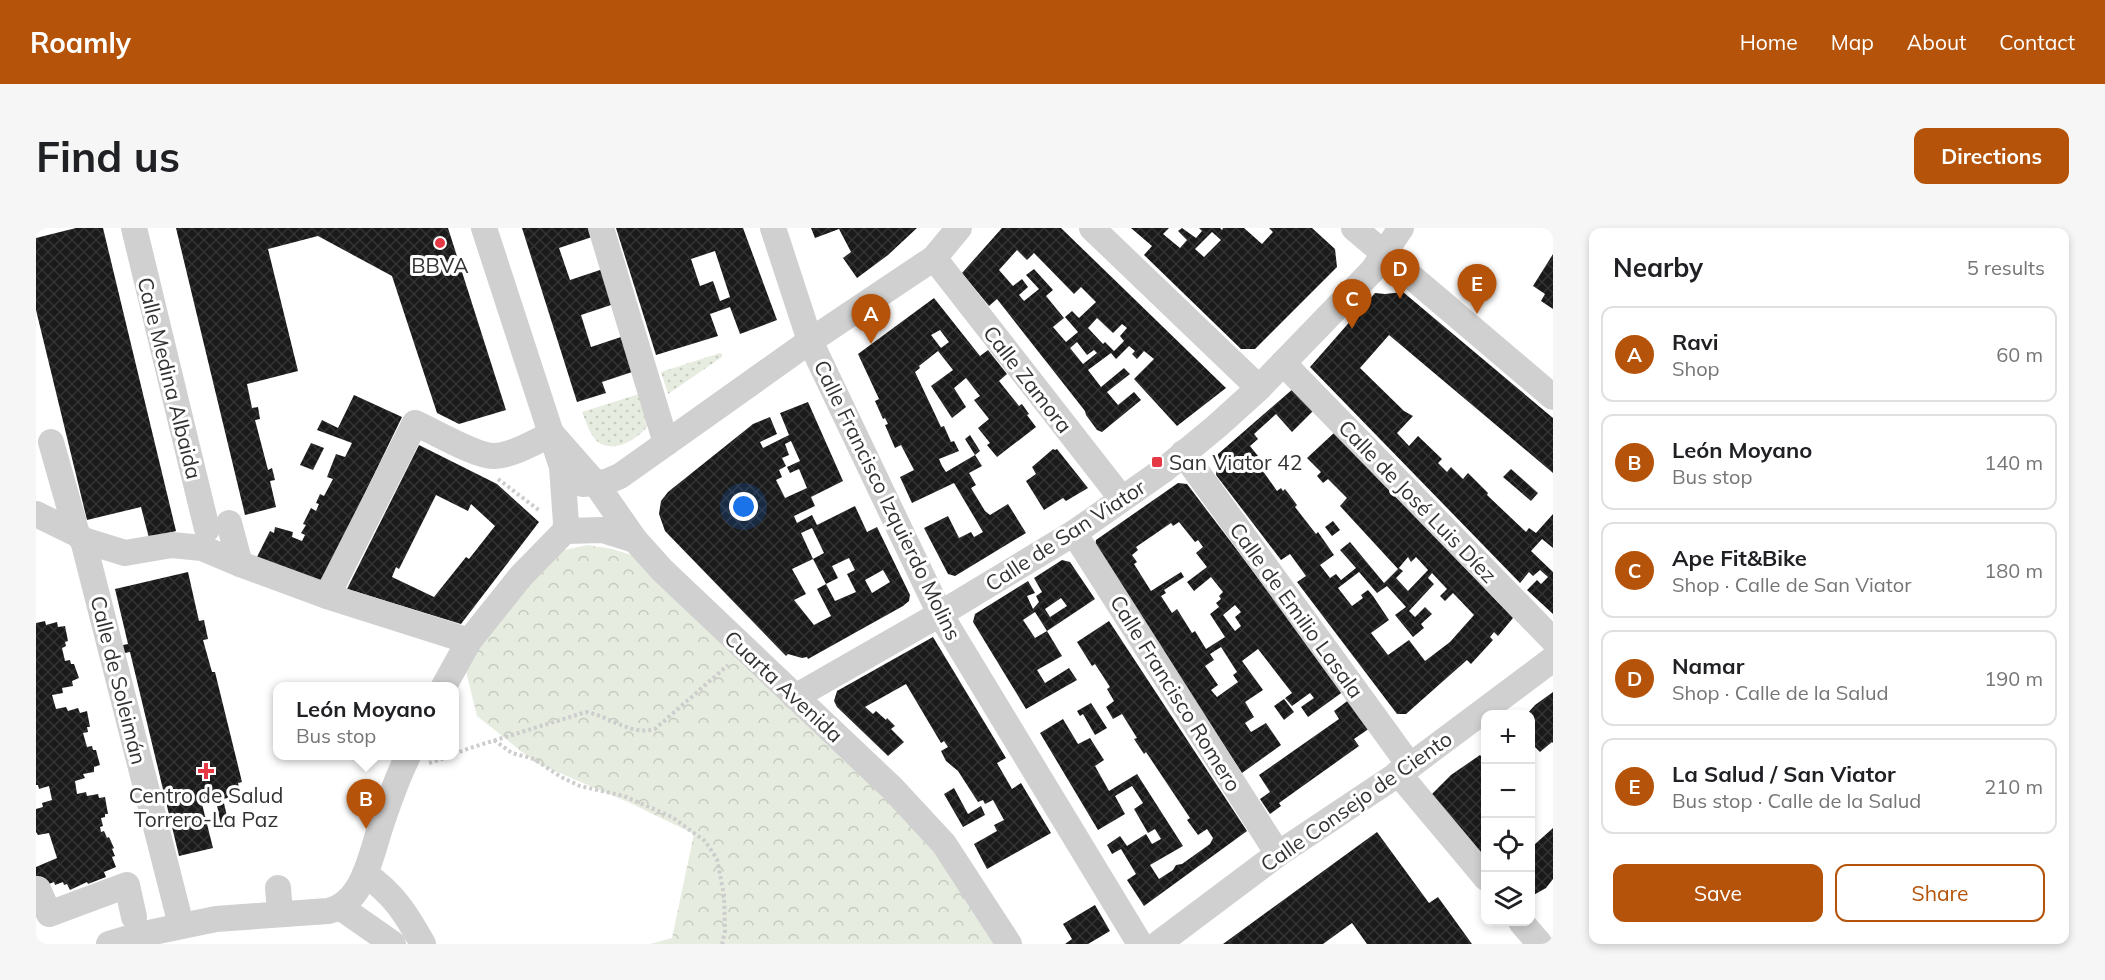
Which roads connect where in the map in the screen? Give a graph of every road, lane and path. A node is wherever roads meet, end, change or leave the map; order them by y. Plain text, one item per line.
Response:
1 (134, 228) edge
2 (484, 228) edge
3 (601, 228) edge
4 (773, 228) edge
5 (959, 228) edge
6 (1092, 228) edge
7 (1354, 228) edge
8 (1401, 228) edge
9 (1384, 252) junction
10 (934, 258) junction
11 (810, 341) junction
12 (1283, 363) junction
13 (1259, 388) junction
14 (1553, 397) edge
15 (552, 434) junction
16 (51, 442) dead end
17 (666, 443) junction
18 (1183, 453) junction
19 (562, 467) junction
20 (596, 484) junction
21 (1122, 499) junction
22 (36, 514) edge
23 (565, 531) junction
24 (1074, 533) junction
25 (80, 537) junction
26 (635, 540) junction
27 (240, 564) junction
28 (327, 596) junction
29 (940, 614) junction
30 (1553, 640) edge
31 (469, 641) junction
32 (746, 650) junction
33 (1553, 659) edge
34 (447, 682) edge
35 (795, 697) junction
36 (494, 740) junction
37 (459, 752) edge
38 (406, 760) edge
39 (1404, 770) junction
40 (1278, 854) junction
41 (1481, 873) edge
42 (365, 874) junction
43 (278, 888) dead end
44 (38, 889) dead end
45 (340, 907) junction
46 (280, 913) junction
47 (134, 917) dead end
48 (181, 925) junction
49 (1525, 926) edge
50 (110, 944) edge
51 (393, 944) edge
52 (423, 944) edge
53 (722, 944) edge
54 (1009, 944) edge
55 (1140, 944) edge
56 (1158, 944) edge
57 (1540, 944) edge

1 - 27 street, Calle Medina Albaida
2 - 15 street, Cuarta Avenida
3 - 17 street
4 - 11 street, Calle Francisco Izquierdo Molins
5 - 10 street
6 - 13 street
7 - 9 street
8 - 9 street, Calle de San Viator
9 - 12 street, Calle de San Viator
9 - 14 street
10 - 11 street
10 - 21 street, Calle Zamora
11 - 17 street
11 - 29 street, Calle Francisco Izquierdo Molins
12 - 13 street, Calle de San Viator
12 - 30 street, Calle de José Luis Díez
13 - 18 street, Calle de San Viator
15 - 19 street, Cuarta Avenida
15 - 20 street, Cuarta Avenida
15 - 28 street
16 - 25 street, Calle de Soleimán
17 - 20 street
18 - 21 street, Calle de San Viator
18 - 39 street, Calle de Emilio Lasala
19 - 20 street
19 - 23 street, Cuarta Avenida
20 - 26 street, Cuarta Avenida
21 - 24 street, Calle de San Viator
22 - 25 street
23 - 26 street
23 - 31 street
24 - 29 street, Calle de San Viator
24 - 40 street, Calle Francisco Romero
25 - 27 street
25 - 48 street, Calle de Soleimán
26 - 32 street, Cuarta Avenida
27 - 28 street
28 - 31 street
29 - 35 street, Calle de San Viator
29 - 55 street, Calle Francisco Izquierdo Molins
31 - 34 street
32 - 35 street, Cuarta Avenida
32 - 36 path
33 - 39 street, Calle Consejo de Ciento
35 - 54 street, Cuarta Avenida
36 - 37 path
36 - 53 path
38 - 42 street
39 - 40 street, Calle Consejo de Ciento
39 - 41 street, Calle de Emilio Lasala
40 - 56 street, Calle Consejo de Ciento
42 - 45 street
42 - 52 street
43 - 46 street
44 - 47 street
45 - 46 street
45 - 51 street
46 - 48 street
48 - 50 street
49 - 57 street

